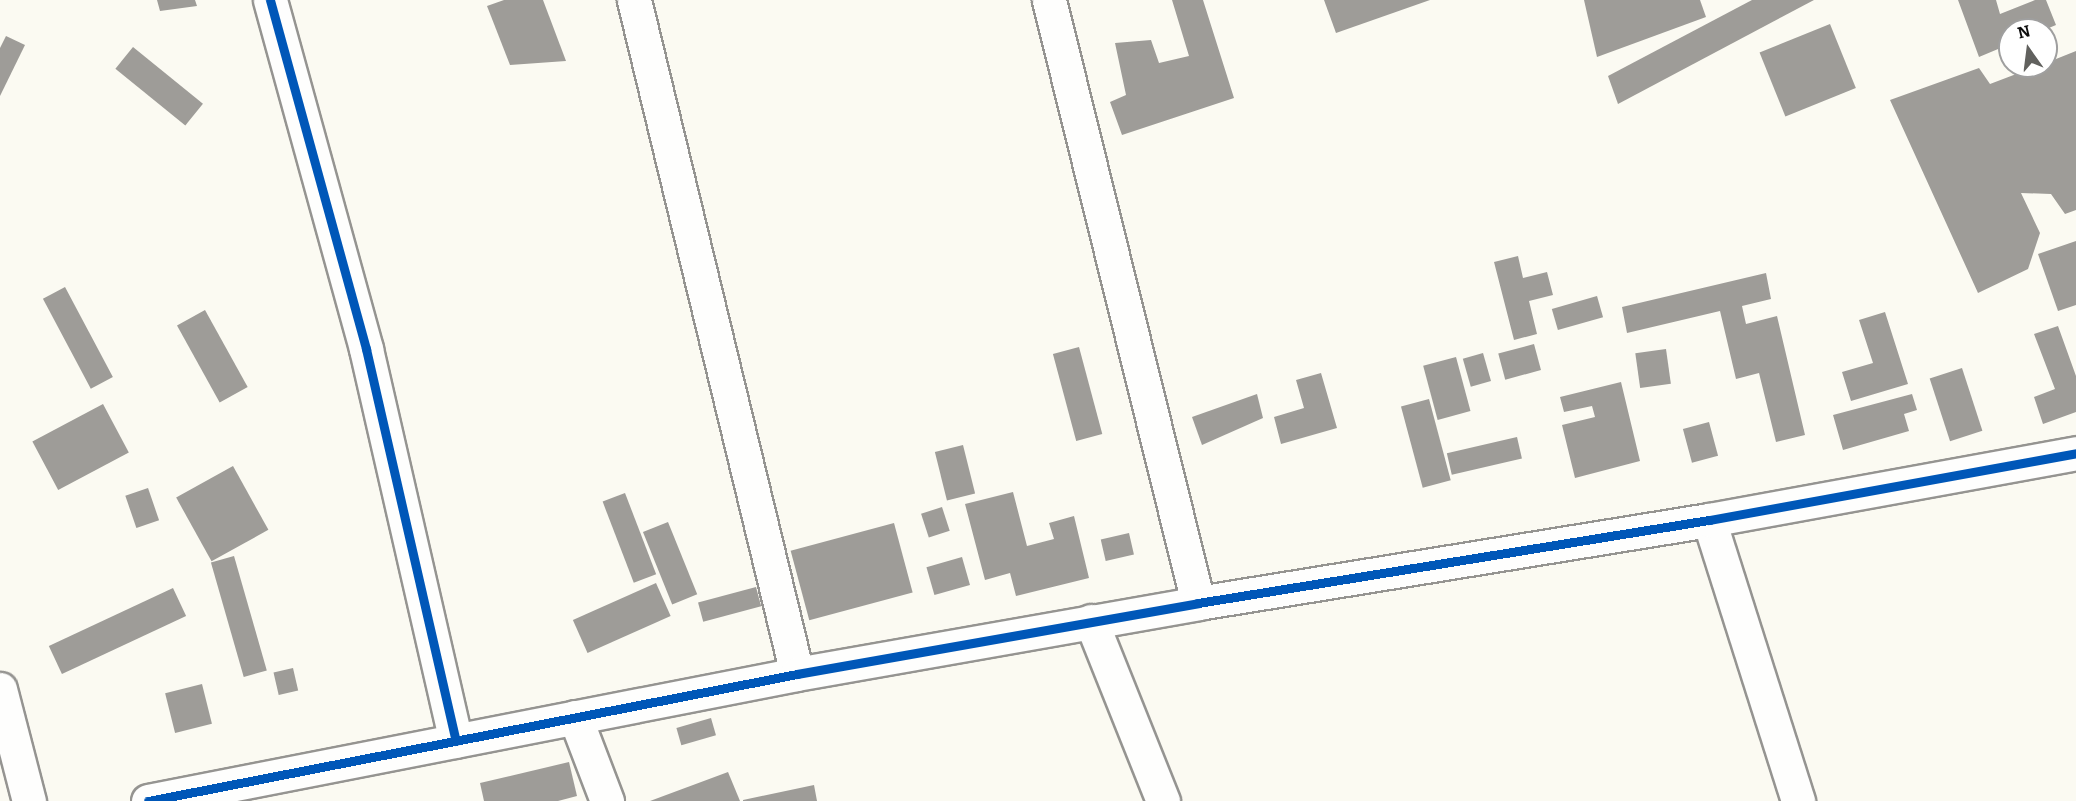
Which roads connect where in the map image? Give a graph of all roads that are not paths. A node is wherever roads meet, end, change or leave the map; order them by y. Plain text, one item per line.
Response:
1 (270, 0) edge
2 (634, 0) edge
3 (1049, 0) edge
4 (2076, 453) edge
5 (1709, 520) junction
6 (1198, 603) junction
7 (1091, 621) junction
8 (797, 674) junction
9 (0, 689) edge
10 (575, 717) junction
11 (456, 741) junction
12 (29, 801) edge
13 (148, 801) edge
14 (607, 801) edge
15 (1163, 801) edge
16 (1798, 801) edge

1 - 11 street
2 - 8 street
3 - 6 street
4 - 5 street
5 - 6 street
5 - 16 street
6 - 7 street
7 - 8 street
7 - 15 street
8 - 10 street
9 - 12 street
10 - 11 street
10 - 14 street
11 - 13 street

